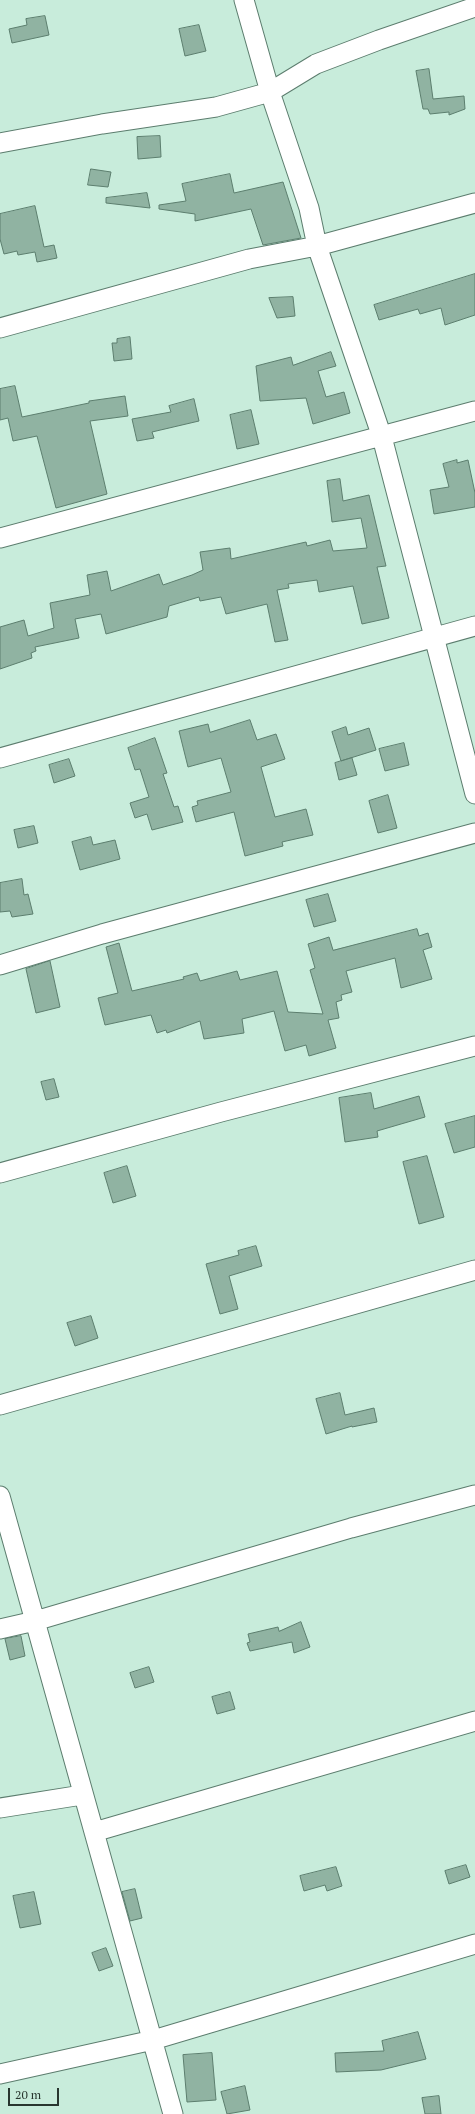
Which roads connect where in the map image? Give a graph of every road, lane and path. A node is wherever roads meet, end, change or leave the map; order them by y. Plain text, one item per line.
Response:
1 (244, 0) edge
2 (475, 7) edge
3 (270, 92) junction
4 (0, 143) edge
5 (475, 203) edge
6 (317, 246) junction
7 (0, 328) edge
8 (475, 411) edge
9 (382, 437) junction
10 (0, 538) edge
11 (475, 626) edge
12 (434, 637) junction
13 (0, 758) edge
14 (475, 794) edge
15 (475, 833) edge
16 (0, 965) edge
17 (475, 1046) edge
18 (0, 1173) edge
19 (475, 1270) edge
20 (0, 1405) edge
21 (475, 1495) edge
22 (0, 1496) edge
23 (35, 1621) junction
24 (0, 1629) edge
25 (475, 1721) edge
26 (82, 1795) junction
27 (0, 1808) edge
28 (94, 1832) junction
29 (475, 1944) edge
30 (153, 2040) junction
31 (0, 2074) edge
32 (173, 2114) edge

1 - 3 street
2 - 3 street
3 - 4 street
3 - 6 street
5 - 6 street
6 - 7 street
6 - 9 street
8 - 9 street
9 - 10 street
9 - 12 street
11 - 12 street
12 - 13 street
12 - 14 street
15 - 16 street
17 - 18 street
19 - 20 street
21 - 23 street
22 - 23 street
23 - 24 street
23 - 26 street
25 - 28 street
26 - 27 street
26 - 28 street
28 - 30 street
29 - 30 street
30 - 31 street
30 - 32 street

